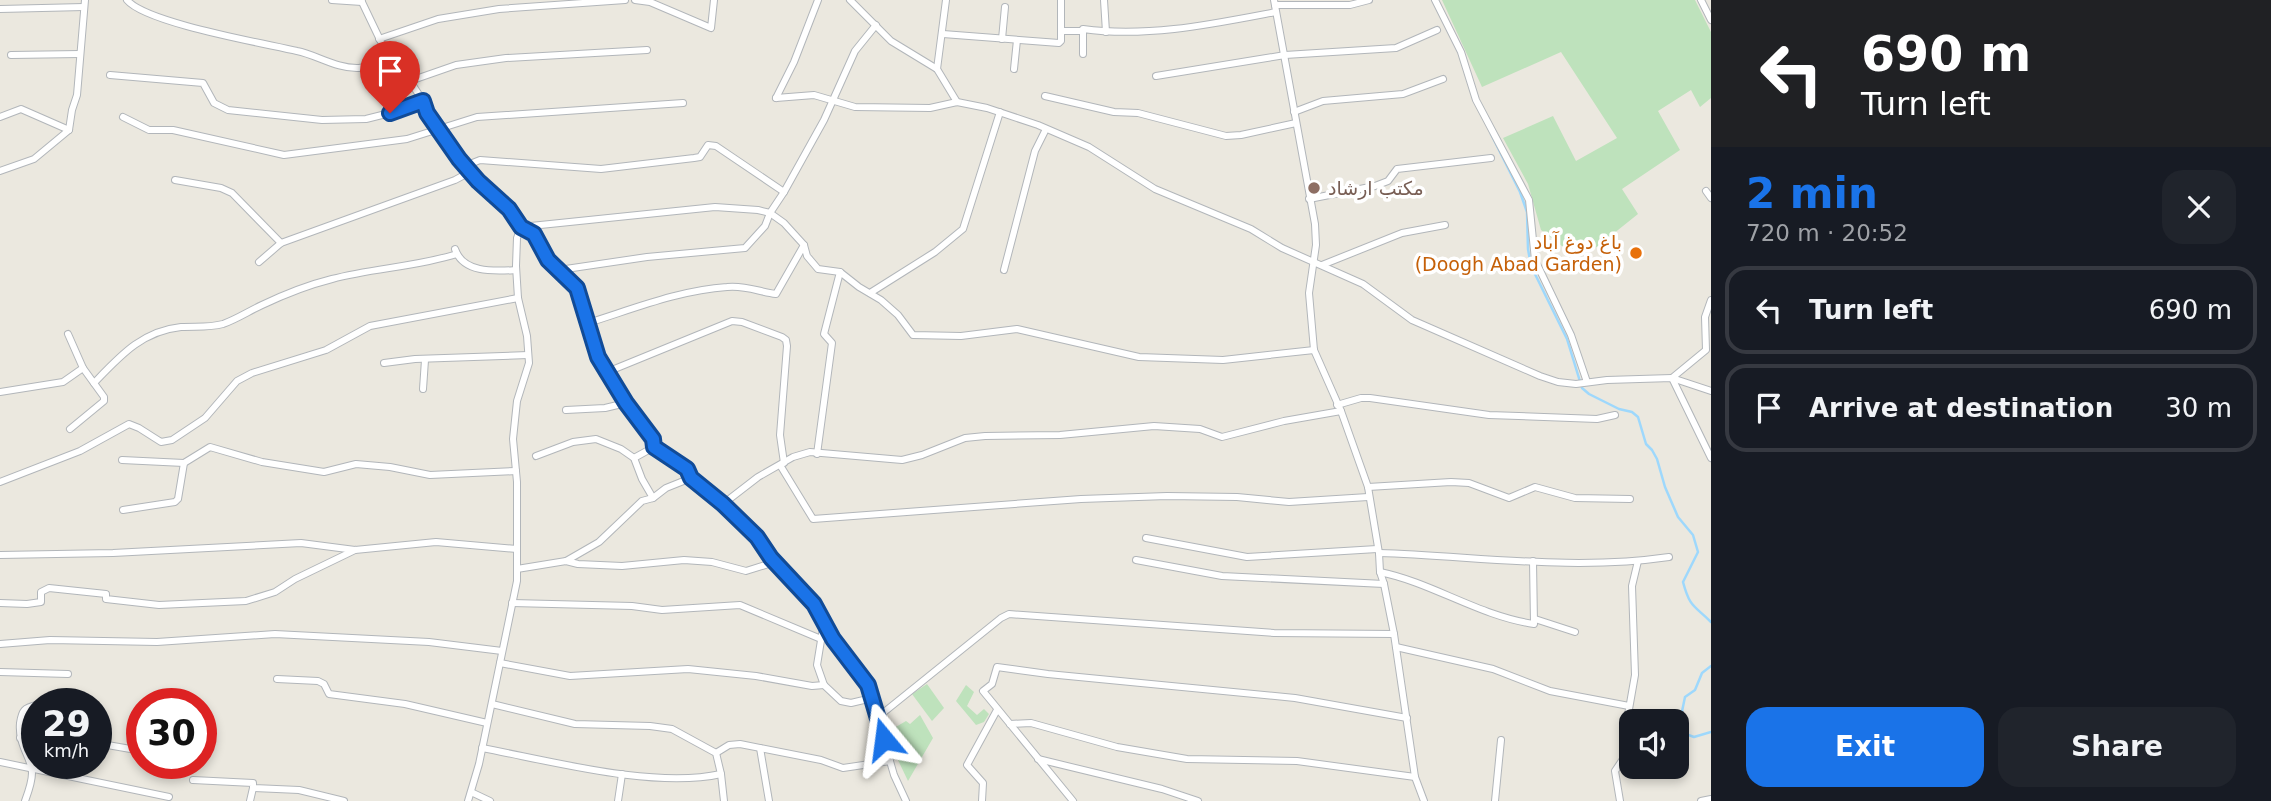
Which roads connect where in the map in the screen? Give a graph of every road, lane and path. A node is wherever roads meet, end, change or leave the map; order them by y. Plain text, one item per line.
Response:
1 (127, 0) edge
2 (332, 0) edge
3 (625, 0) edge
4 (635, 0) edge
5 (714, 0) edge
6 (818, 0) edge
7 (850, 0) edge
8 (946, 0) edge
9 (1061, 0) edge
10 (1104, 0) edge
11 (1369, 0) edge
12 (1435, 0) edge
13 (1701, 0) edge
14 (362, 1) edge
15 (85, 4) edge
16 (1275, 6) edge
17 (1005, 7) dead end
18 (0, 9) edge
19 (1711, 20) edge
20 (876, 25) junction
21 (1437, 30) dead end
22 (1062, 31) junction
23 (1082, 31) junction
24 (1105, 32) junction
25 (943, 34) junction
26 (379, 39) junction
27 (1002, 39) junction
28 (1017, 40) junction
29 (648, 50) dead end
30 (80, 54) junction
31 (388, 54) junction
32 (1083, 54) dead end
33 (11, 55) dead end
34 (1285, 55) junction
35 (937, 69) junction
36 (1014, 69) dead end
37 (110, 75) dead end
38 (1156, 76) dead end
39 (1443, 79) dead end
40 (410, 81) junction
41 (1045, 96) dead end
42 (833, 100) junction
43 (423, 101) junction
44 (957, 102) junction
45 (683, 103) dead end
46 (1000, 112) junction
47 (1294, 112) junction
48 (0, 117) edge
49 (122, 117) dead end
50 (1296, 123) junction
51 (1046, 129) junction
52 (69, 130) junction
53 (438, 131) junction
54 (1491, 158) dead end
55 (467, 169) junction
56 (0, 172) edge
57 (175, 180) dead end
58 (1706, 191) dead end
59 (785, 192) junction
60 (1711, 198) edge
61 (1310, 199) junction
62 (770, 213) junction
63 (1445, 225) dead end
64 (521, 227) junction
65 (281, 243) junction
66 (804, 245) junction
67 (259, 262) dead end
68 (1314, 262) junction
69 (1322, 265) junction
70 (516, 270) junction
71 (559, 270) junction
72 (1004, 270) dead end
73 (840, 272) junction
74 (870, 293) junction
75 (518, 299) junction
76 (1711, 300) edge
77 (587, 323) junction
78 (68, 334) dead end
79 (1314, 350) junction
80 (528, 355) junction
81 (425, 359) junction
82 (384, 363) dead end
83 (83, 368) junction
84 (607, 372) junction
85 (1672, 378) junction
86 (94, 383) junction
87 (1582, 383) junction
88 (423, 389) dead end
89 (1711, 391) edge
90 (0, 392) edge
91 (626, 403) junction
92 (1339, 408) junction
93 (566, 410) dead end
94 (1615, 415) dead end
95 (70, 429) dead end
96 (654, 447) junction
97 (817, 454) junction
98 (537, 456) dead end
99 (634, 458) junction
100 (1711, 458) edge
101 (122, 460) dead end
102 (184, 463) junction
103 (782, 464) junction
104 (516, 471) junction
105 (691, 478) junction
106 (0, 482) edge
107 (1368, 487) junction
108 (1368, 497) junction
109 (653, 498) junction
110 (1630, 499) dead end
111 (723, 504) junction
112 (123, 510) dead end
113 (1146, 538) dead end
114 (517, 549) junction
115 (355, 550) junction
116 (1378, 551) junction
117 (0, 555) edge
118 (1669, 557) dead end
119 (1136, 560) dead end
120 (566, 561) junction
121 (1532, 561) junction
122 (1638, 561) junction
123 (775, 562) junction
124 (517, 569) junction
125 (1380, 572) junction
126 (1384, 584) junction
127 (0, 603) edge
128 (512, 603) junction
129 (1535, 619) junction
130 (824, 622) junction
131 (1575, 632) dead end
132 (1394, 634) junction
133 (821, 639) junction
134 (0, 644) edge
135 (1396, 647) junction
136 (502, 651) junction
137 (500, 663) junction
138 (0, 672) edge
139 (68, 674) dead end
140 (277, 679) dead end
141 (824, 685) junction
142 (872, 698) junction
143 (492, 704) junction
144 (1629, 706) junction
145 (997, 710) junction
146 (878, 717) junction
147 (1407, 718) junction
148 (487, 723) junction
149 (21, 724) edge
150 (1010, 724) junction
151 (20, 738) edge
152 (1501, 740) dead end
153 (482, 748) junction
154 (760, 748) junction
155 (716, 753) junction
156 (1038, 759) junction
157 (890, 761) junction
158 (0, 762) edge
159 (21, 767) edge
160 (622, 774) junction
161 (721, 774) junction
162 (1415, 777) junction
163 (30, 779) edge
164 (84, 779) edge
165 (193, 780) dead end
166 (253, 788) junction
167 (471, 792) junction
168 (169, 797) dead end
169 (1711, 799) edge
170 (25, 801) edge
171 (250, 801) edge
172 (344, 801) edge
173 (468, 801) edge
174 (490, 801) edge
175 (618, 801) edge
176 (724, 801) edge
177 (769, 801) edge
178 (906, 801) edge
179 (982, 801) edge
180 (1073, 801) edge
181 (1198, 801) edge
182 (1424, 801) edge
183 (1495, 801) edge
184 (1620, 801) edge
185 (1701, 801) edge

1 - 31 street
2 - 14 street
3 - 26 street
4 - 5 street
6 - 42 street
7 - 20 street
8 - 25 street
9 - 22 street
10 - 24 street
11 - 16 street
12 - 87 street
13 - 19 street
14 - 26 street
15 - 18 street
15 - 30 street
16 - 24 street
16 - 34 street
17 - 27 street
20 - 35 street
20 - 42 street
21 - 34 street
22 - 23 street
22 - 28 street
23 - 24 street
23 - 32 street
25 - 27 street
25 - 35 street
26 - 31 street
27 - 28 street
28 - 36 street
29 - 40 street
30 - 33 street
30 - 52 street
31 - 40 street
34 - 38 street
34 - 47 street
35 - 44 street
37 - 43 street
39 - 47 street
40 - 43 street
41 - 50 street
42 - 44 street
42 - 59 street
43 - 53 street
44 - 46 street
45 - 53 street
46 - 51 street
46 - 74 street
47 - 50 street
48 - 52 street
49 - 53 street
50 - 61 street
51 - 68 street
51 - 72 street
52 - 56 street
53 - 55 street
54 - 61 street
55 - 59 street
55 - 64 street
55 - 65 street
57 - 65 street
58 - 60 street
59 - 62 street
61 - 68 street
62 - 64 street
62 - 66 street
62 - 71 street
63 - 69 street
64 - 70 street
64 - 71 street
65 - 67 street
66 - 73 street
66 - 77 street
68 - 69 street
68 - 79 street
69 - 87 street
70 - 75 street
70 - 86 street
71 - 77 street
73 - 74 street
73 - 97 street
74 - 79 street
75 - 80 street
75 - 106 street
76 - 85 street
77 - 84 street
78 - 83 street
79 - 92 street
80 - 81 street
80 - 104 street
81 - 82 street
81 - 88 street
83 - 86 street
83 - 90 street
84 - 91 street
84 - 103 street
85 - 87 street
85 - 89 street
85 - 100 street
86 - 95 street
91 - 93 street
91 - 96 street
92 - 94 street
92 - 97 street
92 - 107 street
96 - 99 street
96 - 105 street
97 - 103 street
98 - 99 street
99 - 109 street
101 - 102 street
102 - 104 street
102 - 112 street
103 - 108 street
103 - 111 street
104 - 114 street
105 - 109 street
105 - 111 street
107 - 108 street
107 - 110 street
108 - 116 street
109 - 120 street
111 - 123 street
113 - 116 street
114 - 115 street
114 - 124 street
115 - 117 street
115 - 127 street
116 - 121 street
116 - 125 street
118 - 122 street
119 - 126 street
120 - 123 street
120 - 124 street
121 - 122 street
121 - 129 street
122 - 144 street
123 - 130 street
124 - 128 street
125 - 126 street
125 - 129 street
126 - 132 street
128 - 133 street
128 - 136 street
129 - 131 street
130 - 133 street
130 - 142 street
132 - 135 street
132 - 146 street
133 - 141 street
134 - 136 street
135 - 144 street
135 - 147 street
136 - 137 street
137 - 141 street
137 - 143 street
138 - 139 street
140 - 148 street
141 - 142 street
142 - 146 street
143 - 148 street
143 - 155 street
144 - 184 street
145 - 147 street
145 - 150 street
145 - 179 street
146 - 157 street
147 - 162 street
148 - 153 street
149 - 151 street
150 - 156 street
150 - 162 street
152 - 183 street
153 - 160 street
153 - 167 street
154 - 155 street
154 - 157 street
154 - 177 street
155 - 161 street
156 - 180 street
156 - 181 street
157 - 178 street
158 - 159 street
160 - 161 street
160 - 175 street
161 - 176 street
162 - 182 street
163 - 170 street
164 - 168 street
165 - 166 street
166 - 171 street
166 - 172 street
167 - 173 street
167 - 174 street
169 - 185 street

